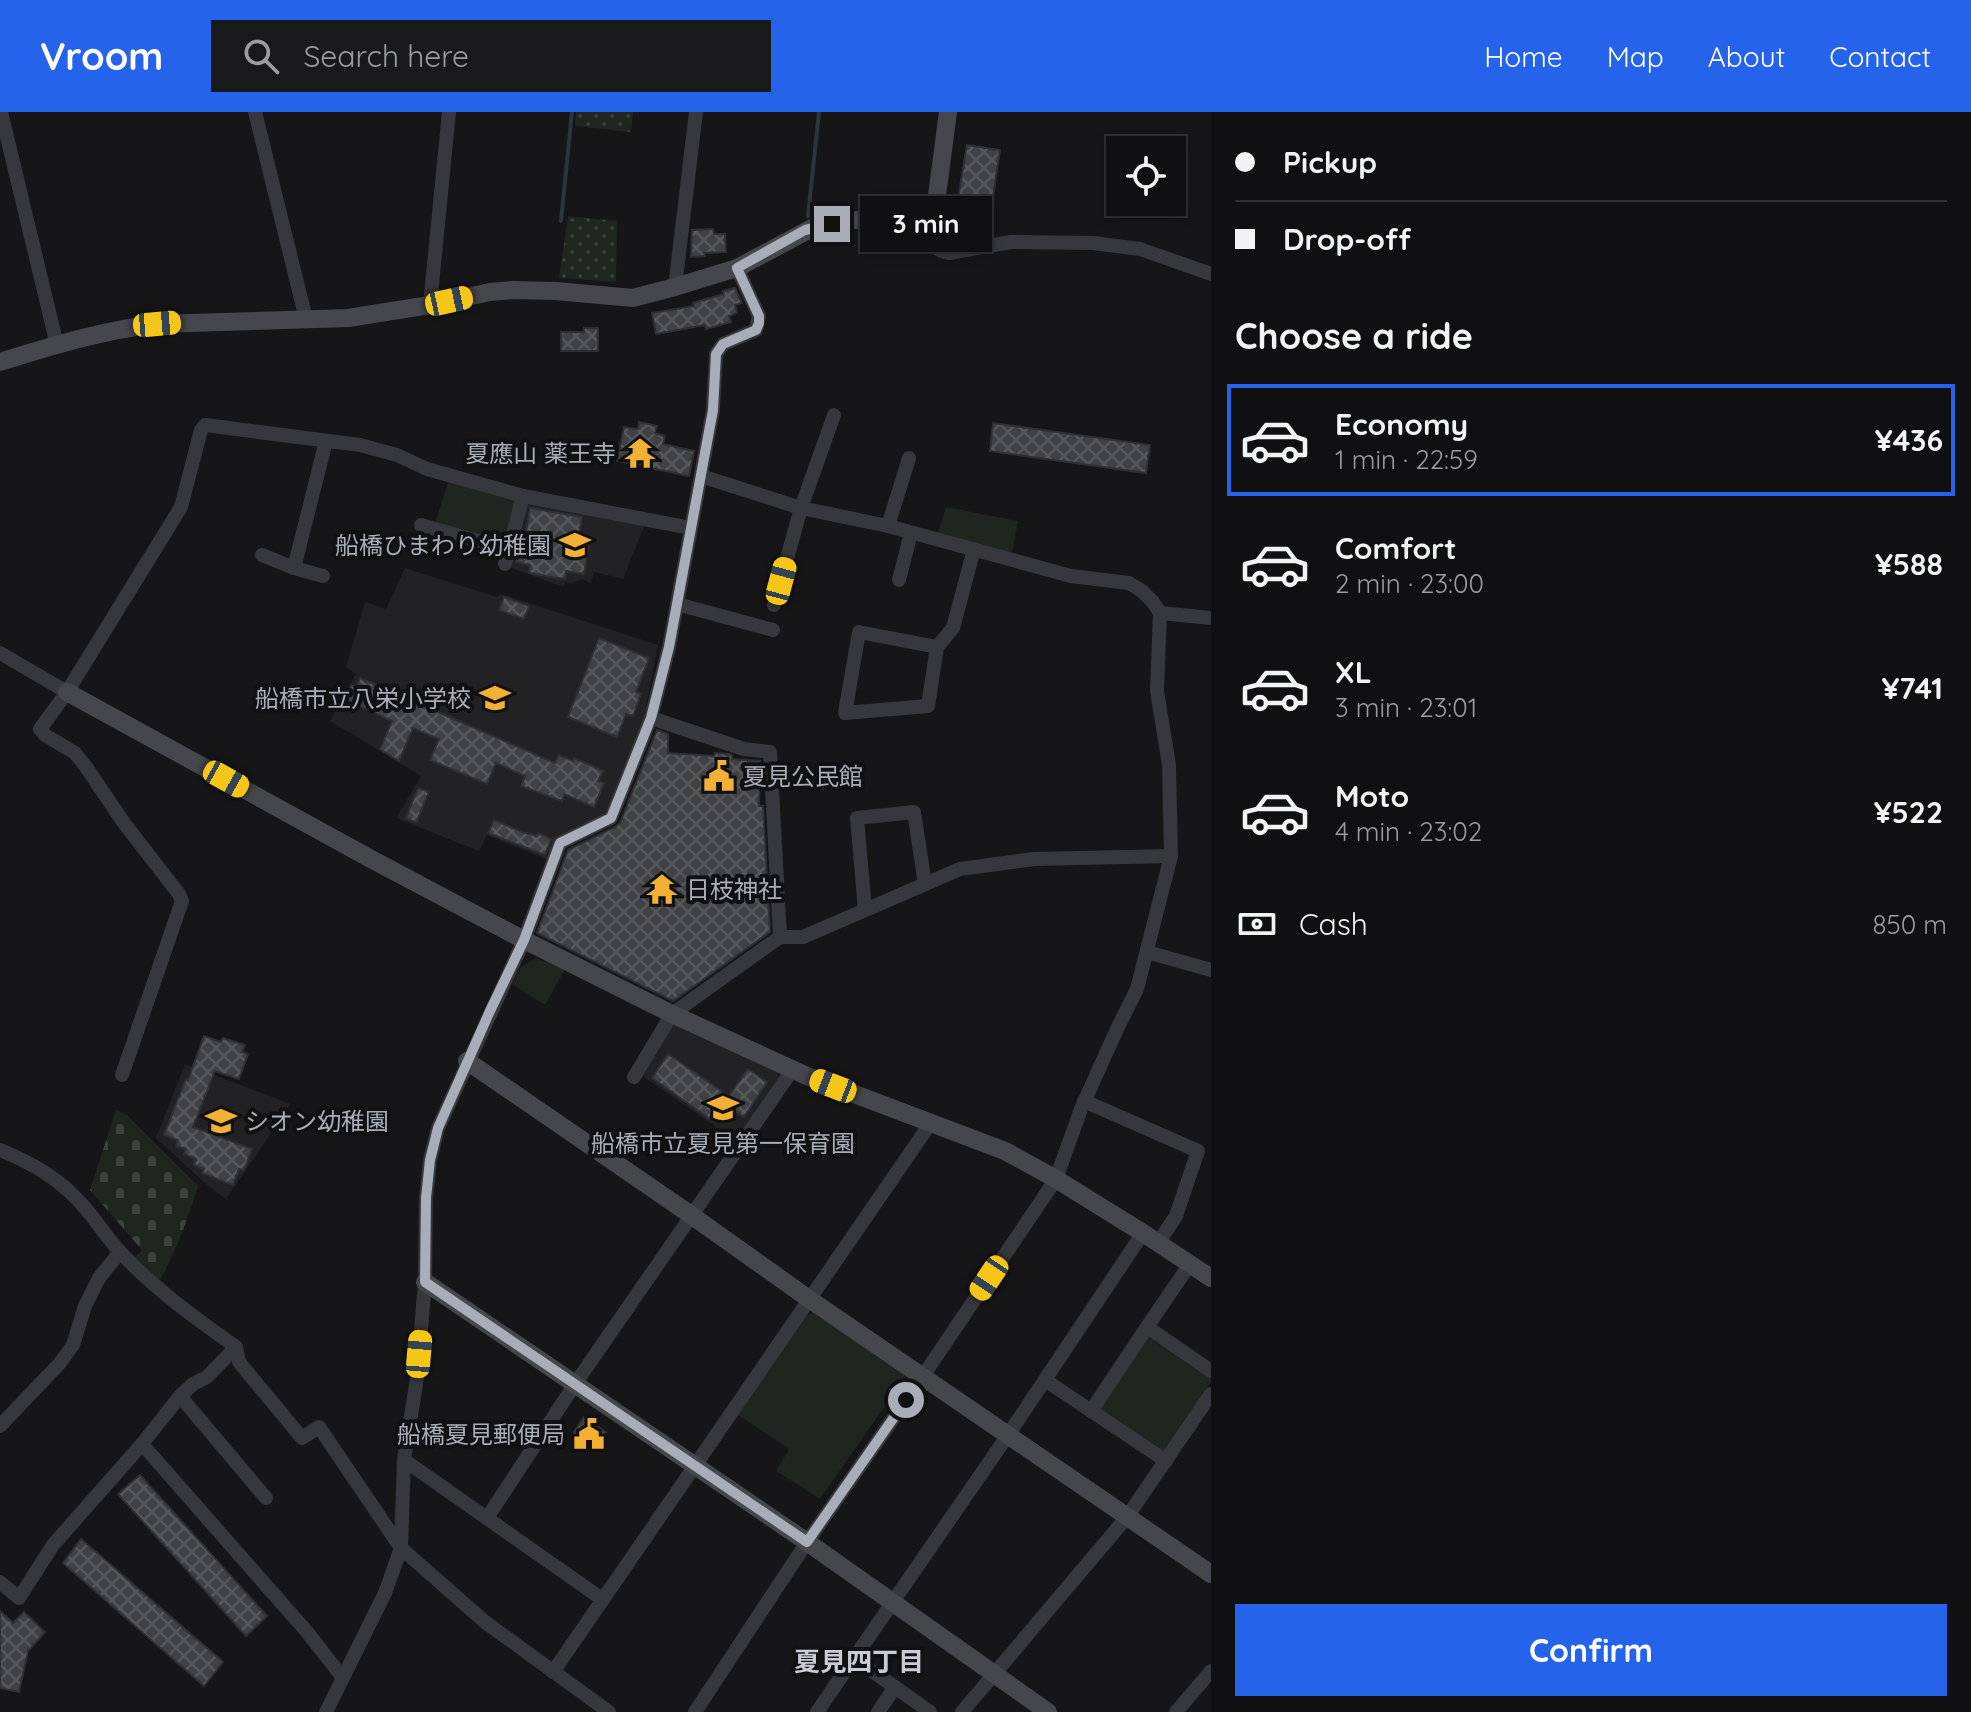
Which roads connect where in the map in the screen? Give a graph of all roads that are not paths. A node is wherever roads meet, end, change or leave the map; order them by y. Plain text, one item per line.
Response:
1 (1, 112) edge
2 (255, 112) edge
3 (449, 112) edge
4 (696, 112) edge
5 (948, 112) edge
6 (922, 229) junction
7 (737, 268) junction
8 (1211, 274) edge
9 (675, 287) junction
10 (430, 305) junction
11 (306, 319) junction
12 (57, 345) junction
13 (0, 362) edge
14 (834, 415) dead end
15 (326, 441) junction
16 (909, 458) dead end
17 (701, 476) junction
18 (523, 496) junction
19 (801, 508) junction
20 (421, 525) dead end
21 (888, 526) junction
22 (691, 528) junction
23 (911, 533) junction
24 (510, 546) junction
25 (974, 549) junction
26 (262, 555) dead end
27 (505, 564) dead end
28 (294, 568) junction
29 (323, 576) dead end
30 (899, 580) dead end
31 (677, 604) junction
32 (774, 605) dead end
33 (1160, 613) junction
34 (1211, 618) edge
35 (773, 630) dead end
36 (937, 647) junction
37 (0, 653) edge
38 (67, 692) junction
39 (651, 718) junction
40 (1171, 856) junction
41 (925, 884) junction
42 (865, 910) junction
43 (780, 937) junction
44 (524, 940) junction
45 (1147, 952) junction
46 (1211, 970) edge
47 (672, 1014) junction
48 (467, 1061) junction
49 (793, 1069) junction
50 (122, 1075) dead end
51 (634, 1077) dead end
52 (1084, 1101) junction
53 (930, 1124) junction
54 (0, 1150) edge
55 (1056, 1179) junction
56 (691, 1215) junction
57 (1151, 1238) junction
58 (120, 1252) junction
59 (1190, 1264) junction
60 (1211, 1278) edge
61 (425, 1282) junction
62 (809, 1299) junction
63 (1147, 1327) junction
64 (236, 1347) junction
65 (1211, 1371) edge
66 (920, 1374) junction
67 (1045, 1380) junction
68 (575, 1384) junction
69 (1211, 1394) edge
70 (180, 1396) junction
71 (1091, 1411) junction
72 (0, 1426) edge
73 (1008, 1435) junction
74 (142, 1444) junction
75 (404, 1460) junction
76 (1166, 1461) junction
77 (694, 1464) junction
78 (266, 1498) dead end
79 (1127, 1517) junction
80 (487, 1518) junction
81 (804, 1540) junction
82 (401, 1548) junction
83 (1211, 1574) edge
84 (0, 1582) edge
85 (602, 1599) junction
86 (892, 1602) junction
87 (854, 1658) junction
88 (1211, 1671) edge
89 (553, 1672) junction
90 (994, 1674) junction
91 (343, 1678) junction
92 (895, 1687) junction
93 (1206, 1688) edge
94 (326, 1712) edge
95 (609, 1712) edge
96 (685, 1712) edge
97 (695, 1712) edge
98 (817, 1712) edge
99 (878, 1712) edge
100 (930, 1712) edge
101 (962, 1712) edge
102 (1048, 1712) edge
103 (1176, 1712) edge

1 - 12 street
2 - 11 street
3 - 10 street
4 - 9 street
5 - 6 street
6 - 7 street
6 - 8 street
7 - 9 street
7 - 17 street
9 - 10 street
10 - 11 street
11 - 12 street
12 - 13 street
14 - 19 street
15 - 18 street
15 - 28 street
15 - 38 street
16 - 21 street
17 - 19 street
17 - 22 street
18 - 22 street
18 - 24 street
19 - 21 street
19 - 32 street
20 - 24 street
21 - 23 street
22 - 31 street
23 - 25 street
23 - 30 street
24 - 27 street
25 - 33 street
25 - 36 street
26 - 28 street
28 - 29 street
31 - 35 street
31 - 39 street
33 - 34 street
33 - 40 street
36 - 36 street
37 - 38 street
38 - 44 street
38 - 50 street
39 - 43 street
39 - 44 street
40 - 41 street
40 - 45 street
41 - 42 street
41 - 42 street
42 - 43 street
43 - 47 street
44 - 47 street
44 - 48 street
45 - 46 street
45 - 52 street
47 - 49 street
47 - 51 street
48 - 56 street
48 - 61 street
49 - 53 street
49 - 56 street
52 - 55 street
52 - 57 street
53 - 55 street
53 - 62 street
54 - 58 street
55 - 57 street
55 - 66 street
56 - 62 street
56 - 68 street
57 - 59 street
57 - 67 street
58 - 64 street
58 - 72 street
59 - 60 street
59 - 63 street
61 - 68 street
61 - 75 street
62 - 66 street
62 - 77 street
63 - 65 street
63 - 71 street
64 - 70 street
64 - 82 street
66 - 73 street
66 - 81 street
67 - 71 street
67 - 73 street
68 - 77 street
68 - 80 street
69 - 76 street
70 - 74 street
70 - 78 street
71 - 76 street
73 - 79 street
73 - 86 street
74 - 84 street
74 - 91 street
75 - 80 street
75 - 82 street
76 - 79 street
77 - 81 street
77 - 85 street
79 - 83 street
79 - 90 street
80 - 85 street
81 - 86 street
81 - 96 street
81 - 97 street
82 - 89 street
82 - 91 street
85 - 89 street
86 - 87 street
86 - 90 street
87 - 92 street
87 - 98 street
88 - 93 street
89 - 95 street
90 - 101 street
90 - 102 street
91 - 94 street
92 - 99 street
92 - 100 street
93 - 103 street

